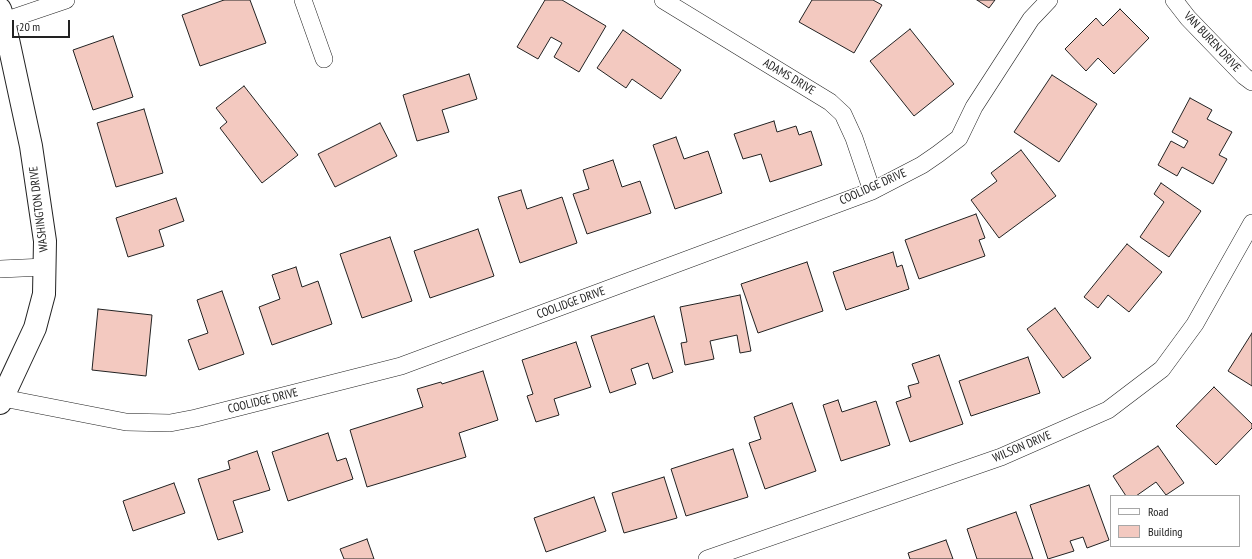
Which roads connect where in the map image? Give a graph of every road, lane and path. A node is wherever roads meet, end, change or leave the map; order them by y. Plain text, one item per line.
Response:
1 (66, 0) edge
2 (303, 0) edge
3 (663, 0) edge
4 (1049, 0) edge
5 (1174, 0) edge
6 (2, 15) edge
7 (324, 59) dead end
8 (1252, 82) edge
9 (872, 191) junction
10 (1252, 223) edge
11 (44, 267) junction
12 (0, 269) edge
13 (2, 401) edge
14 (707, 559) edge

1 - 6 street
2 - 7 street
3 - 9 street, ADAMS DRIVE
4 - 9 street, COOLIDGE DRIVE
5 - 8 street, VAN BUREN DRIVE
6 - 11 street, WASHINGTON DRIVE
9 - 13 street, COOLIDGE DRIVE
10 - 14 street, WILSON DRIVE
11 - 12 street
11 - 13 street, WASHINGTON DRIVE

